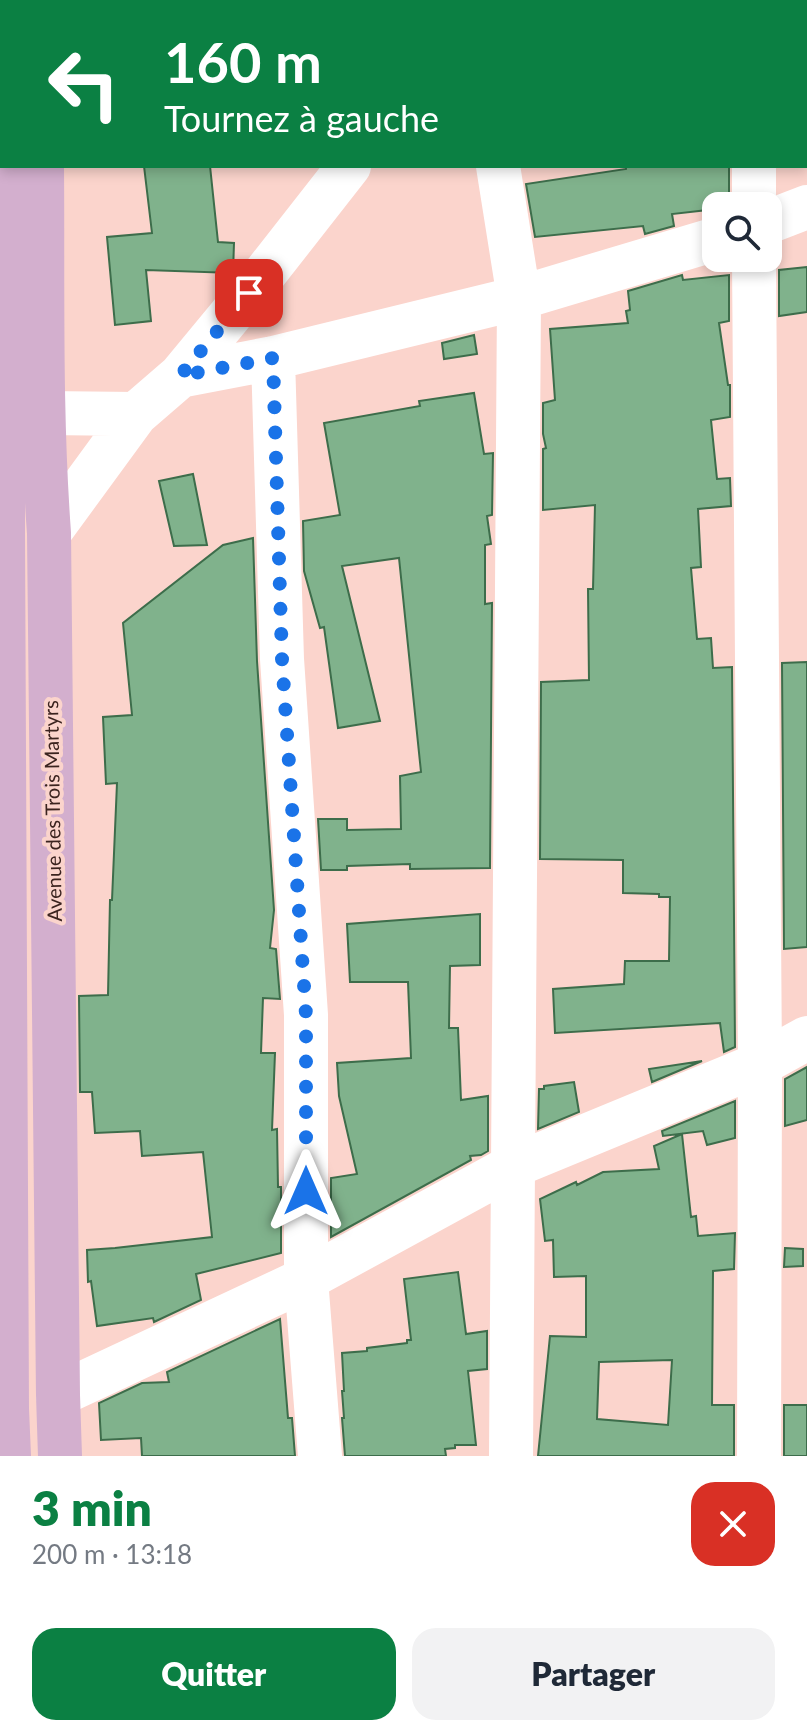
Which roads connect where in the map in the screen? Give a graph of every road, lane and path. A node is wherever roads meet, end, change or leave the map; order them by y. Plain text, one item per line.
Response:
1 (3, 168) edge
2 (42, 168) edge
3 (347, 168) edge
4 (498, 168) edge
5 (754, 168) edge
6 (754, 192) edge
7 (807, 207) edge
8 (782, 217) edge
9 (702, 243) edge
10 (754, 272) edge
11 (519, 298) junction
12 (273, 358) junction
13 (180, 376) junction
14 (136, 414) junction
15 (27, 415) edge
16 (77, 496) junction
17 (1, 530) edge
18 (49, 533) junction
19 (807, 1038) edge
20 (760, 1064) junction
21 (513, 1166) junction
22 (306, 1279) junction
23 (58, 1395) junction
24 (6, 1440) edge
25 (60, 1456) edge
26 (320, 1456) edge
27 (511, 1456) edge
28 (759, 1456) edge

1 - 15 main road, Avenue des Trois Martyrs
2 - 15 main road, Avenue des Trois Martyrs
3 - 13 street
4 - 11 street
5 - 6 street
7 - 8 street
9 - 11 street
10 - 20 street
11 - 12 street
11 - 21 street
12 - 13 street
12 - 22 street
13 - 14 street
14 - 15 street
14 - 16 street
15 - 16 street
15 - 17 main road, Avenue des Trois Martyrs
15 - 18 main road, Avenue des Trois Martyrs
16 - 18 street
17 - 18 main road
17 - 24 main road, Avenue des Trois Martyrs
18 - 23 main road, Avenue des Trois Martyrs
19 - 20 street
20 - 21 street
20 - 28 street
21 - 22 street
21 - 27 street
22 - 23 street
22 - 26 street
23 - 25 main road, Avenue des Trois Martyrs

